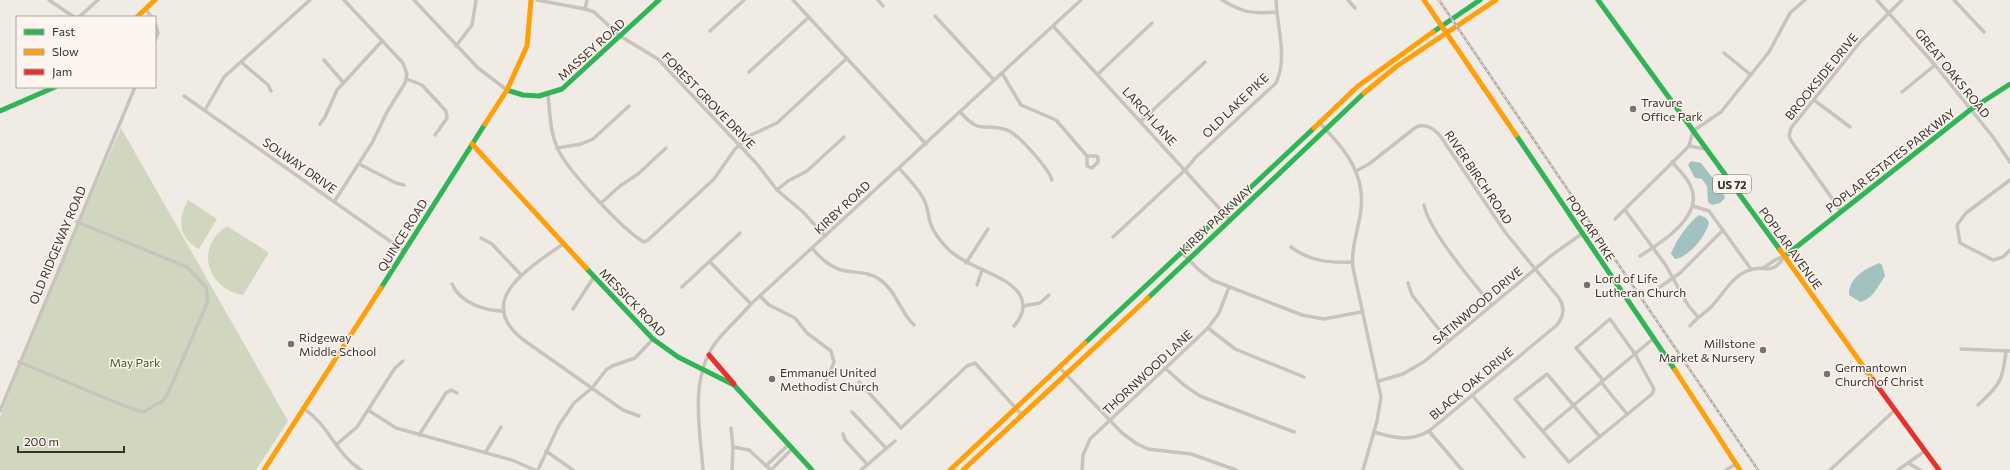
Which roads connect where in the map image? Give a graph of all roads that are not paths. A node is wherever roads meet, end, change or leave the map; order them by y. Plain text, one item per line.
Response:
1 (49, 0) edge
2 (98, 0) edge
3 (154, 0) edge
4 (310, 0) edge
5 (344, 0) edge
6 (414, 0) edge
7 (476, 0) edge
8 (531, 0) edge
9 (537, 0) edge
10 (587, 0) edge
11 (659, 0) edge
12 (744, 0) edge
13 (794, 0) edge
14 (878, 0) edge
15 (1081, 0) edge
16 (1222, 0) edge
17 (1276, 0) edge
18 (1348, 0) edge
19 (1424, 0) edge
20 (1480, 0) edge
21 (1496, 0) edge
22 (1598, 0) edge
23 (1805, 0) edge
24 (1877, 0) edge
25 (1902, 0) edge
26 (1954, 0) edge
27 (883, 6) dead end
28 (1355, 8) dead end
29 (146, 9) junction
30 (585, 9) junction
31 (1277, 12) junction
32 (1889, 12) junction
33 (73, 16) edge
34 (80, 16) edge
35 (138, 16) edge
36 (150, 16) edge
37 (935, 16) dead end
38 (809, 17) junction
39 (1152, 23) dead end
40 (156, 26) edge
41 (1053, 26) junction
42 (1442, 27) junction
43 (710, 31) dead end
44 (1984, 32) dead end
45 (1447, 34) junction
46 (620, 36) junction
47 (156, 38) edge
48 (382, 41) junction
49 (456, 46) junction
50 (1724, 53) dead end
51 (847, 58) junction
52 (324, 60) dead end
53 (241, 62) junction
54 (1205, 62) dead end
55 (1935, 65) junction
56 (749, 72) dead end
57 (1002, 73) junction
58 (1098, 74) junction
59 (1751, 74) junction
60 (407, 79) junction
61 (994, 80) junction
62 (343, 82) junction
63 (2010, 84) edge
64 (53, 88) edge
65 (135, 88) edge
66 (506, 90) junction
67 (271, 91) dead end
68 (1902, 92) dead end
69 (548, 95) junction
70 (184, 96) dead end
71 (1814, 100) junction
72 (629, 106) dead end
73 (1, 109) edge
74 (205, 110) junction
75 (1970, 110) junction
76 (960, 112) junction
77 (1141, 121) junction
78 (1319, 122) junction
79 (320, 124) dead end
80 (1850, 127) dead end
81 (1326, 129) junction
82 (1693, 131) junction
83 (435, 135) dead end
84 (844, 137) dead end
85 (472, 144) junction
86 (926, 144) junction
87 (740, 145) junction
88 (1689, 146) junction
89 (557, 148) junction
90 (666, 148) dead end
91 (1706, 149) junction
92 (1087, 156) dead end
93 (1672, 162) junction
94 (2010, 162) edge
95 (359, 164) junction
96 (899, 168) junction
97 (1185, 170) junction
98 (1356, 171) junction
99 (1052, 180) dead end
100 (2010, 180) edge
101 (404, 185) dead end
102 (777, 190) junction
103 (334, 202) junction
104 (601, 203) junction
105 (1424, 205) dead end
106 (1693, 206) junction
107 (1625, 210) junction
108 (1841, 211) junction
109 (1223, 213) junction
110 (1615, 219) dead end
111 (1230, 220) junction
112 (77, 222) junction
113 (988, 230) dead end
114 (1723, 230) junction
115 (740, 233) dead end
116 (1583, 233) junction
117 (825, 236) junction
118 (1113, 237) dead end
119 (481, 238) dead end
120 (563, 244) junction
121 (1291, 247) dead end
122 (812, 248) junction
123 (1653, 248) junction
124 (2010, 250) edge
125 (404, 251) junction
126 (1181, 252) junction
127 (1640, 256) dead end
128 (1785, 256) junction
129 (1188, 259) junction
130 (710, 262) junction
131 (1352, 262) junction
132 (966, 263) junction
133 (1535, 269) junction
134 (1751, 269) junction
135 (982, 270) junction
136 (521, 275) junction
137 (594, 277) junction
138 (1673, 278) junction
139 (1408, 283) dead end
140 (452, 284) dead end
141 (977, 285) dead end
142 (682, 287) dead end
143 (1229, 287) junction
144 (1660, 287) dead end
145 (1049, 295) dead end
146 (760, 296) junction
147 (751, 304) junction
148 (1492, 305) junction
149 (1023, 306) junction
150 (573, 308) dead end
151 (1563, 310) joint
152 (504, 311) junction
153 (1361, 312) junction
154 (1698, 317) junction
155 (914, 325) dead end
156 (1014, 326) dead end
157 (1690, 326) dead end
158 (1208, 328) junction
159 (1654, 338) junction
160 (653, 339) junction
161 (1448, 341) junction
162 (1961, 349) dead end
163 (2008, 351) edge
164 (1635, 354) junction
165 (709, 355) junction
166 (19, 362) junction
167 (403, 362) dead end
168 (1060, 368) junction
169 (1166, 368) junction
170 (703, 370) junction
171 (1066, 374) junction
172 (1304, 377) dead end
173 (1378, 381) junction
174 (1602, 381) junction
175 (826, 382) dead end
176 (859, 382) dead end
177 (734, 385) junction
178 (592, 388) junction
179 (457, 393) dead end
180 (1472, 395) junction
181 (1573, 405) junction
182 (1978, 405) dead end
183 (303, 408) junction
184 (1016, 409) junction
185 (368, 410) junction
186 (1895, 410) junction
187 (0, 411) edge
188 (852, 412) dead end
189 (1627, 414) junction
190 (1022, 415) junction
191 (639, 416) dead end
192 (1110, 420) junction
193 (501, 427) dead end
194 (731, 428) dead end
195 (1429, 431) junction
196 (1543, 431) junction
197 (1294, 432) dead end
198 (1374, 432) junction
199 (843, 434) dead end
200 (419, 435) junction
201 (1600, 437) junction
202 (895, 441) dead end
203 (336, 445) junction
204 (733, 447) junction
205 (790, 447) junction
206 (886, 448) junction
207 (546, 451) junction
208 (1925, 451) junction
209 (485, 453) junction
210 (1524, 457) dead end
211 (1908, 463) junction
212 (867, 464) junction
213 (1736, 464) junction
214 (766, 466) junction
215 (264, 470) edge
216 (361, 470) edge
217 (536, 470) edge
218 (573, 470) edge
219 (703, 470) edge
220 (732, 470) edge
221 (771, 470) edge
222 (812, 470) edge
223 (861, 470) edge
224 (950, 470) edge
225 (963, 470) edge
226 (1082, 470) edge
227 (1236, 470) edge
228 (1363, 470) edge
229 (1462, 470) edge
230 (1726, 470) edge
231 (1740, 470) edge
232 (1830, 470) edge
233 (1898, 470) edge
234 (1920, 470) edge
235 (1939, 470) edge

1 - 33 street
2 - 34 street
3 - 29 main road
4 - 53 street
5 - 48 street
6 - 49 street
7 - 49 street
8 - 66 main road, QUINCE ROAD
9 - 30 street, FOREST GROVE DRIVE
10 - 30 street
11 - 46 main road, MASSEY ROAD
12 - 43 street
13 - 38 street
14 - 27 street
15 - 41 street, KIRBY ROAD
16 - 31 street
17 - 31 street, OLD LAKE PIKE
18 - 28 street
19 - 42 main road, POPLAR PIKE
20 - 42 main road, KIRBY PARKWAY
21 - 45 main road, KIRBY PARKWAY
22 - 82 main road, POPLAR AVENUE / US 72
23 - 59 street
24 - 32 street, GREAT OAKS ROAD
25 - 32 street, BROOKSIDE DRIVE
26 - 44 street
29 - 35 main road
29 - 36 street
30 - 46 street, FOREST GROVE DRIVE
31 - 97 street, OLD LAKE PIKE
32 - 55 street, GREAT OAKS ROAD
32 - 71 street, BROOKSIDE DRIVE
37 - 61 street
38 - 51 street
38 - 56 street
39 - 58 street
40 - 47 street
41 - 57 street, KIRBY ROAD
41 - 58 street, LARCH LANE
42 - 45 main road, POPLAR PIKE
42 - 78 main road, KIRBY PARKWAY
45 - 81 main road, KIRBY PARKWAY
45 - 116 main road, POPLAR PIKE
46 - 69 main road, MASSEY ROAD
46 - 87 street, FOREST GROVE DRIVE
48 - 60 street
48 - 62 street
49 - 66 street
50 - 59 street
51 - 86 street
51 - 87 street
52 - 62 street
53 - 67 street
53 - 74 street
54 - 77 street
55 - 68 street
55 - 75 street, GREAT OAKS ROAD
57 - 61 street, KIRBY ROAD
57 - 92 street
58 - 77 street, LARCH LANE
59 - 82 street
60 - 83 street
60 - 95 street
61 - 76 street, KIRBY ROAD
62 - 79 street
63 - 75 main road, POPLAR ESTATES PARKWAY
64 - 73 main road
65 - 112 street, OLD RIDGEWAY ROAD
66 - 69 main road, MASSEY ROAD
66 - 85 main road, QUINCE ROAD
69 - 89 street
70 - 74 street, SOLWAY DRIVE
71 - 80 street
71 - 108 street, BROOKSIDE DRIVE
72 - 89 street
74 - 103 street, SOLWAY DRIVE
75 - 94 street, GREAT OAKS ROAD
75 - 108 main road, POPLAR ESTATES PARKWAY
76 - 86 street, KIRBY ROAD
76 - 99 street
77 - 97 street, LARCH LANE
78 - 81 street
78 - 109 main road, KIRBY PARKWAY
81 - 98 street
81 - 111 main road, KIRBY PARKWAY
82 - 88 street
82 - 91 main road, POPLAR AVENUE / US 72
84 - 102 street
85 - 120 main road, MESSICK ROAD
85 - 125 main road, QUINCE ROAD
86 - 96 street, KIRBY ROAD
87 - 102 street, FOREST GROVE DRIVE
87 - 104 street
88 - 91 street
88 - 93 street
89 - 104 street
90 - 104 street
91 - 128 main road, POPLAR AVENUE / US 72
93 - 106 street
93 - 107 street
95 - 101 street
95 - 103 street
96 - 117 street, KIRBY ROAD
96 - 132 street
97 - 109 street, LARCH LANE
97 - 118 street, OLD LAKE PIKE
98 - 131 street
98 - 133 street, RIVER BIRCH ROAD
100 - 124 street
102 - 117 street, FOREST GROVE DRIVE
103 - 125 street, SOLWAY DRIVE
105 - 148 street
106 - 114 street
106 - 123 street
107 - 110 street
107 - 123 street
108 - 128 main road, POPLAR ESTATES PARKWAY
109 - 111 street, LARCH LANE
109 - 126 main road, KIRBY PARKWAY
111 - 129 main road, KIRBY PARKWAY
112 - 166 street, OLD RIDGEWAY ROAD
112 - 166 street
113 - 132 street
114 - 134 street
114 - 138 street
115 - 130 street
116 - 133 street, SATINWOOD DRIVE
116 - 159 main road, POPLAR PIKE
117 - 122 street, KIRBY ROAD
119 - 136 street
120 - 136 street
120 - 137 main road, MESSICK ROAD
121 - 131 street
122 - 146 street, KIRBY ROAD
122 - 155 street
123 - 127 street
123 - 138 street
125 - 183 main road, QUINCE ROAD
126 - 129 street
126 - 168 main road, KIRBY PARKWAY
128 - 134 street
128 - 186 main road, POPLAR AVENUE / US 72
129 - 143 street
129 - 171 main road, KIRBY PARKWAY
130 - 142 street
130 - 147 street
131 - 153 street
132 - 135 street
133 - 148 street, SATINWOOD DRIVE
133 - 151 street, RIVER BIRCH ROAD
134 - 154 street
135 - 141 street
135 - 149 street
136 - 152 street
137 - 150 street
137 - 160 main road, MESSICK ROAD
138 - 144 street
138 - 154 street
139 - 161 street
140 - 152 street
143 - 153 street
143 - 158 street, THORNWOOD LANE
145 - 149 street
146 - 147 street, KIRBY ROAD
146 - 175 street
147 - 165 street, KIRBY ROAD
148 - 161 street, SATINWOOD DRIVE
149 - 156 street
151 - 180 street, BLACK OAK DRIVE
152 - 178 street
153 - 173 street
154 - 157 street
158 - 169 street, THORNWOOD LANE
158 - 172 street
159 - 164 street
159 - 213 main road, POPLAR PIKE
160 - 170 main road, MESSICK ROAD
160 - 178 street
161 - 173 street, SATINWOOD DRIVE
162 - 163 street
163 - 182 street
164 - 174 street
164 - 174 street
164 - 189 street
165 - 170 street, KIRBY ROAD
165 - 177 main road
166 - 187 street, OLD RIDGEWAY ROAD
167 - 185 street
168 - 171 street
168 - 184 main road, KIRBY PARKWAY
169 - 192 street, THORNWOOD LANE
169 - 197 street
170 - 177 main road, MESSICK ROAD
170 - 219 street, KIRBY ROAD
171 - 190 main road, KIRBY PARKWAY
171 - 192 street
173 - 198 street
174 - 181 street
174 - 189 street
176 - 184 street
177 - 205 main road, MESSICK ROAD
178 - 191 street
178 - 207 street
179 - 200 street
180 - 195 street, BLACK OAK DRIVE
180 - 210 street
181 - 196 street
181 - 196 street
181 - 201 street
183 - 203 street
183 - 215 main road, QUINCE ROAD
184 - 190 street
184 - 224 main road, KIRBY PARKWAY
185 - 200 street
185 - 203 street
186 - 208 main road, POPLAR AVENUE / US 72
186 - 232 street
188 - 206 street
189 - 201 street
190 - 225 main road, KIRBY PARKWAY
192 - 226 street, THORNWOOD LANE
192 - 227 street
193 - 209 street
194 - 204 street
195 - 198 street, BLACK OAK DRIVE
195 - 229 street
196 - 201 street
198 - 228 street
199 - 212 street
200 - 209 street
202 - 206 street
203 - 216 street
204 - 214 street
204 - 220 street
205 - 214 street
205 - 221 street
205 - 222 main road, MESSICK ROAD
206 - 212 street
207 - 217 street
207 - 218 street
208 - 211 street
208 - 235 main road, POPLAR AVENUE / US 72
209 - 217 street
211 - 233 street
211 - 234 street
212 - 223 street
213 - 230 street
213 - 231 main road, POPLAR PIKE
214 - 221 street

